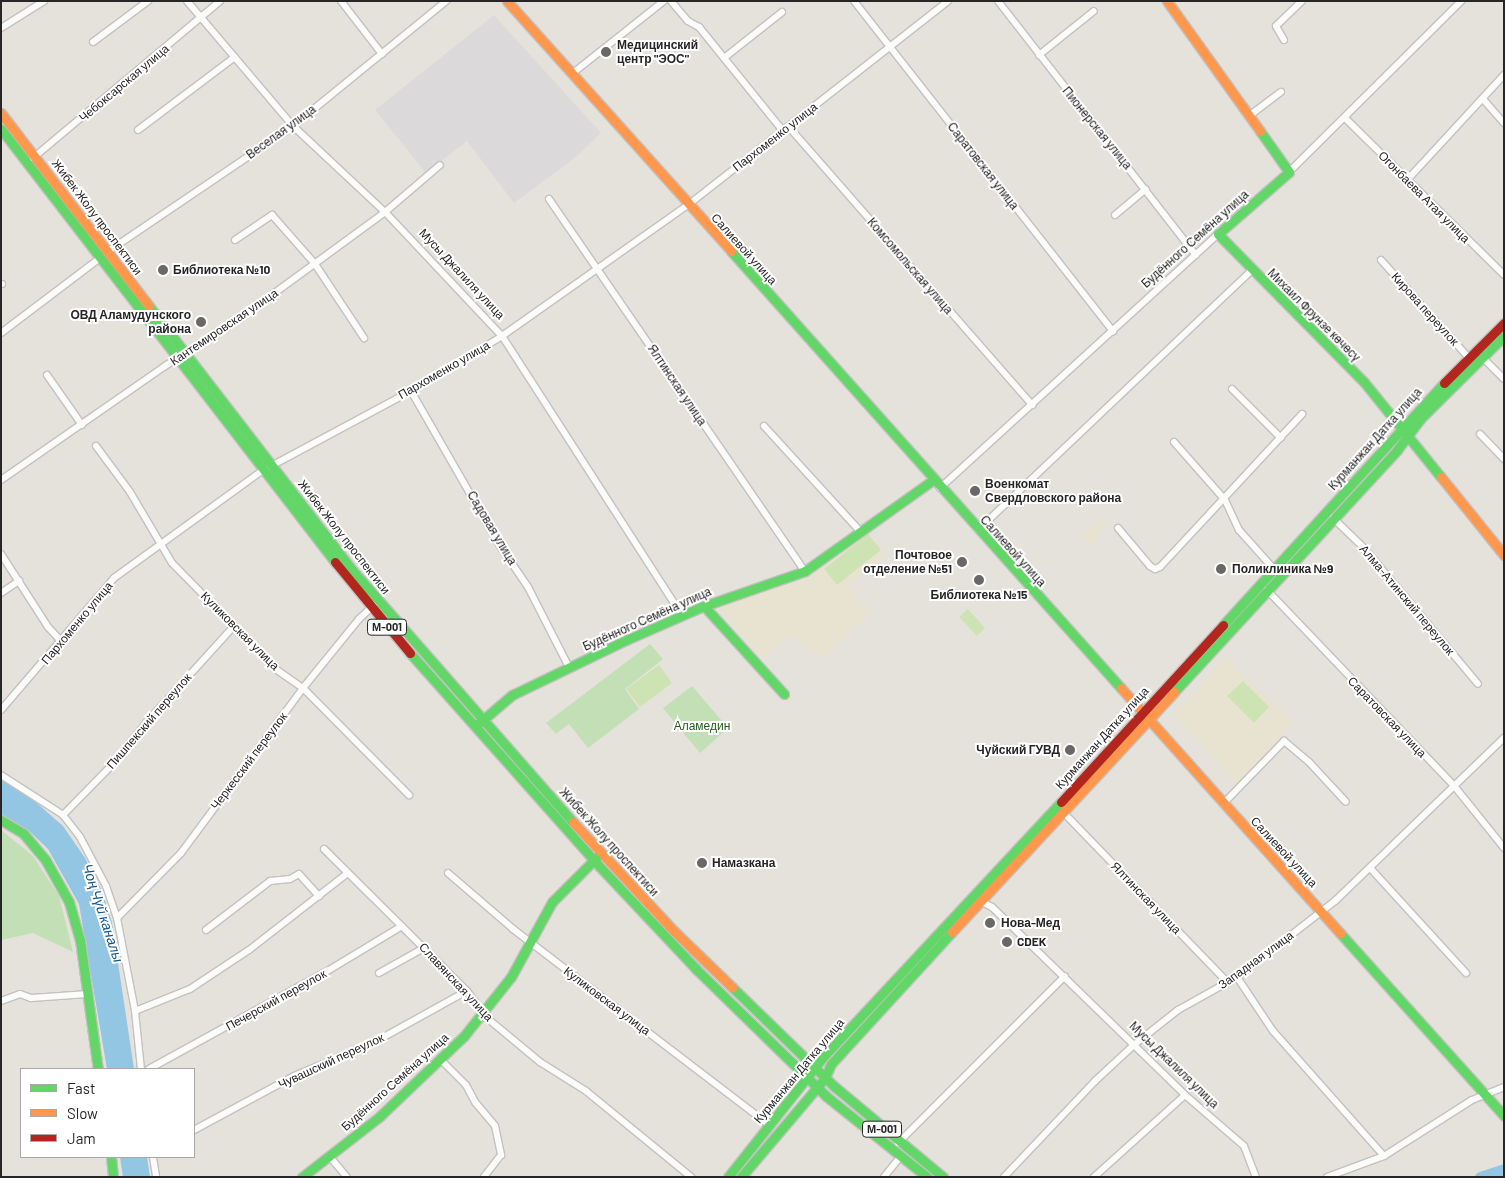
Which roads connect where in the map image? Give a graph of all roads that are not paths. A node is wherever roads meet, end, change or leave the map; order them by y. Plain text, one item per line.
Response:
1 (44, 1) edge
2 (148, 1) edge
3 (187, 1) edge
4 (220, 1) edge
5 (341, 1) edge
6 (446, 1) edge
7 (507, 1) edge
8 (664, 1) edge
9 (671, 1) edge
10 (854, 1) edge
11 (948, 1) edge
12 (998, 1) edge
13 (1167, 1) edge
14 (1302, 1) edge
15 (1460, 1) edge
16 (1094, 11) dead end
17 (782, 12) dead end
18 (200, 17) junction
19 (1, 28) edge
20 (1284, 40) dead end
21 (93, 42) dead end
22 (890, 48) junction
23 (382, 54) junction
24 (1039, 55) junction
25 (235, 57) junction
26 (724, 58) junction
27 (573, 74) junction
28 (1504, 75) edge
29 (1280, 92) dead end
30 (1483, 99) junction
31 (1, 113) edge
32 (1249, 116) junction
33 (1345, 118) junction
34 (1504, 123) edge
35 (293, 126) junction
36 (785, 128) junction
37 (1, 129) edge
38 (138, 130) dead end
39 (34, 156) junction
40 (27, 162) junction
41 (440, 165) dead end
42 (1288, 172) junction
43 (1408, 179) junction
44 (1146, 189) junction
45 (549, 199) dead end
46 (688, 205) junction
47 (385, 212) junction
48 (1115, 215) dead end
49 (1218, 234) junction
50 (235, 240) dead end
51 (107, 252) junction
52 (1196, 255) junction
53 (100, 258) junction
54 (1381, 260) dead end
55 (315, 264) junction
56 (598, 269) junction
57 (1252, 270) junction
58 (1504, 275) edge
59 (1504, 323) edge
60 (1113, 331) junction
61 (1, 333) edge
62 (502, 336) junction
63 (1504, 336) edge
64 (364, 338) dead end
65 (186, 353) junction
66 (1482, 357) junction
67 (176, 358) junction
68 (1469, 358) junction
69 (48, 375) dead end
70 (1504, 379) edge
71 (1232, 390) dead end
72 (411, 391) junction
73 (1032, 405) junction
74 (1302, 414) dead end
75 (82, 425) junction
76 (764, 426) dead end
77 (1405, 431) junction
78 (1480, 434) dead end
79 (1282, 438) junction
80 (1174, 442) dead end
81 (96, 446) dead end
82 (1504, 459) edge
83 (274, 468) junction
84 (262, 472) junction
85 (1, 480) edge
86 (936, 484) junction
87 (1225, 500) junction
88 (1333, 518) junction
89 (1118, 528) dead end
90 (978, 530) junction
91 (860, 531) junction
92 (161, 544) junction
93 (1, 554) edge
94 (1504, 555) edge
95 (1274, 569) junction
96 (805, 571) junction
97 (18, 581) junction
98 (1267, 590) junction
99 (1, 593) edge
100 (378, 601) junction
101 (704, 606) junction
102 (371, 608) junction
103 (682, 615) junction
104 (234, 626) junction
105 (62, 642) junction
106 (569, 668) junction
107 (1478, 684) dead end
108 (303, 688) junction
109 (784, 694) dead end
110 (1, 710) edge
111 (1145, 716) junction
112 (479, 722) junction
113 (1504, 738) edge
114 (1, 775) edge
115 (1455, 786) junction
116 (410, 795) dead end
117 (1346, 802) dead end
118 (1223, 804) junction
119 (1064, 813) junction
120 (63, 815) junction
121 (1, 820) edge
122 (1504, 848) edge
123 (324, 849) dead end
124 (597, 856) junction
125 (1371, 869) junction
126 (348, 873) junction
127 (448, 873) dead end
128 (319, 896) junction
129 (982, 902) junction
130 (1322, 911) junction
131 (117, 918) junction
132 (402, 926) junction
133 (206, 930) dead end
134 (531, 943) junction
135 (424, 948) junction
136 (379, 973) dead end
137 (1466, 973) dead end
138 (1065, 976) junction
139 (1237, 977) junction
140 (1228, 983) junction
141 (467, 990) junction
142 (88, 994) junction
143 (1, 1001) edge
144 (135, 1011) junction
145 (486, 1011) junction
146 (1135, 1044) junction
147 (441, 1060) junction
148 (98, 1068) edge
149 (141, 1068) edge
150 (151, 1068) edge
151 (816, 1069) junction
152 (825, 1078) junction
153 (808, 1079) junction
154 (817, 1087) junction
155 (1504, 1087) edge
156 (1185, 1095) junction
157 (1487, 1096) junction
158 (1504, 1116) edge
159 (769, 1126) junction
160 (195, 1129) edge
161 (898, 1143) junction
162 (330, 1156) junction
163 (1384, 1156) junction
164 (111, 1158) edge
165 (153, 1158) edge
166 (900, 1158) junction
167 (114, 1177) edge
168 (156, 1177) edge
169 (302, 1177) edge
170 (347, 1177) edge
171 (484, 1177) edge
172 (691, 1177) edge
173 (728, 1177) edge
174 (741, 1177) edge
175 (884, 1177) edge
176 (926, 1177) edge
177 (943, 1177) edge
178 (1004, 1177) edge
179 (1094, 1177) edge
180 (1256, 1177) edge
181 (1327, 1177) edge

1 - 19 street
2 - 21 street
3 - 18 street, Мусы Джалиля улица
4 - 18 street, Чебоксарская улица
5 - 23 street
6 - 23 street, Веселая улица
7 - 27 main road, Салиевой улица
8 - 27 street
9 - 26 street, Комсомольская улица
10 - 22 street, Саратовская улица
11 - 22 street, Пархоменко улица
12 - 24 street, Пионерская улица
13 - 32 main road
14 - 20 street
15 - 33 street, Будённого Семёна улица
16 - 24 street
17 - 26 street
18 - 25 street, Мусы Джалиля улица
18 - 39 street, Чебоксарская улица
22 - 36 street, Пархоменко улица
22 - 60 street, Саратовская улица
23 - 35 street, Веселая улица
24 - 44 street, Пионерская улица
25 - 35 street, Мусы Джалиля улица
25 - 38 street
26 - 36 street, Комсомольская улица
27 - 46 main road, Салиевой улица
28 - 30 street
29 - 32 street
30 - 34 street
30 - 43 street
31 - 39 main road, Жибек Жолу проспектиси / М-001
32 - 42 main road
33 - 42 street, Будённого Семёна улица
33 - 43 street, Огонбаева Атая улица
35 - 47 street, Мусы Джалиля улица
35 - 51 street, Веселая улица
36 - 46 street, Пархоменко улица
36 - 73 street, Комсомольская улица
37 - 40 main road, Жибек Жолу проспектиси / М-001
39 - 40 street, Чебоксарская улица
39 - 51 main road, Жибек Жолу проспектиси / М-001
40 - 53 main road, Жибек Жолу проспектиси / М-001
41 - 47 street, Кантемировская улица
42 - 49 main road, Будённого Семёна улица
43 - 58 street, Огонбаева Атая улица
44 - 48 street
44 - 52 street, Пионерская улица
45 - 56 street, Ялтинская улица
46 - 56 street, Пархоменко улица
46 - 86 main road, Салиевой улица
47 - 55 street, Кантемировская улица
47 - 62 street, Мусы Джалиля улица
49 - 52 street, Будённого Семёна улица
49 - 57 main road, Михаил Фрунзе көчөсү
50 - 55 street
51 - 65 main road, Жибек Жолу проспектиси / М-001
52 - 60 street, Будённого Семёна улица
53 - 61 street
53 - 67 main road, Жибек Жолу проспектиси / М-001
54 - 68 street, Кирова переулок
55 - 64 street
55 - 65 street, Кантемировская улица
56 - 62 street, Пархоменко улица
56 - 96 street, Ялтинская улица
57 - 77 main road, Михаил Фрунзе көчөсү
57 - 90 street
59 - 68 main road, Курманжан Датка улица
60 - 73 street, Будённого Семёна улица
62 - 72 street, Пархоменко улица
62 - 103 street, Мусы Джалиля улица
63 - 66 main road, Курманжан Датка улица
65 - 67 street, Кантемировская улица
65 - 83 main road, Жибек Жолу проспектиси / М-001
66 - 70 street
66 - 77 main road, Курманжан Датка улица
67 - 75 street, Кантемировская улица
67 - 84 main road, Жибек Жолу проспектиси / М-001
68 - 77 main road, Курманжан Датка улица
69 - 75 street
71 - 79 street
72 - 83 street, Пархоменко улица
72 - 106 street, Садовая улица
73 - 86 street, Будённого Семёна улица
74 - 79 street
75 - 85 street, Кантемировская улица
76 - 91 street
77 - 88 main road, Курманжан Датка улица
77 - 94 main road, Михаил Фрунзе көчөсү
77 - 95 main road, Курманжан Датка улица
78 - 82 street
79 - 87 street
80 - 87 street
81 - 92 street, Куликовская улица
83 - 84 street, Пархоменко улица
83 - 100 main road, Жибек Жолу проспектиси / М-001
84 - 92 street, Пархоменко улица
84 - 102 main road, Жибек Жолу проспектиси / М-001
86 - 90 main road, Салиевой улица
86 - 91 main road, Будённого Семёна улица
87 - 89 street
87 - 95 street
88 - 98 main road, Курманжан Датка улица
88 - 107 street, Алма-Атинский переулок
90 - 111 main road, Салиевой улица
91 - 96 main road, Будённого Семёна улица
92 - 104 street, Куликовская улица
92 - 105 street, Пархоменко улица
93 - 97 street
95 - 111 main road, Курманжан Датка улица
96 - 101 main road, Будённого Семёна улица
97 - 99 street
97 - 105 street
98 - 111 main road, Курманжан Датка улица
98 - 115 street, Саратовская улица
100 - 102 street, Черкесский переулок
100 - 112 main road, Жибек Жолу проспектиси / М-001
101 - 103 main road, Будённого Семёна улица
101 - 109 main road
102 - 108 street, Черкесский переулок
102 - 112 main road, Жибек Жолу проспектиси / М-001
103 - 106 main road, Будённого Семёна улица
104 - 108 street, Куликовская улица
104 - 120 street, Пишпекский переулок
105 - 110 street, Пархоменко улица
106 - 112 main road, Будённого Семёна улица
108 - 116 street, Куликовская улица
108 - 131 street, Черкесский переулок
111 - 118 main road, Салиевой улица
111 - 119 main road, Курманжан Датка улица
111 - 151 main road, Курманжан Датка улица
112 - 124 main road, Жибек Жолу проспектиси / М-001
113 - 115 street, Западная улица
114 - 120 street
115 - 122 street, Саратовская улица
115 - 125 street, Западная улица
117 - 118 street
118 - 130 main road, Салиевой улица
119 - 129 main road, Курманжан Датка улица
119 - 140 street, Ялтинская улица
120 - 131 street
121 - 142 main road
123 - 126 street, Славянская улица
124 - 134 main road, Будённого Семёна улица
124 - 151 main road, Жибек Жолу проспектиси / М-001
124 - 153 main road, Жибек Жолу проспектиси / М-001
125 - 130 street, Западная улица
125 - 137 street
126 - 128 street
126 - 132 street, Славянская улица
127 - 134 street, Куликовская улица
128 - 133 street
128 - 144 street
129 - 138 street, Мусы Джалиля улица
129 - 152 main road, Курманжан Датка улица
130 - 139 street, Западная улица
130 - 157 main road, Салиевой улица
131 - 144 street
132 - 135 street, Славянская улица
132 - 150 street, Печерский переулок
134 - 145 main road, Будённого Семёна улица
134 - 159 street, Куликовская улица
135 - 136 street
135 - 141 street, Славянская улица
138 - 146 street, Мусы Джалиля улица
138 - 161 street
139 - 140 street, Западная улица
139 - 163 street
140 - 146 street, Западная улица
141 - 145 street, Славянская улица
141 - 160 street, Чувашский переулок
142 - 143 street
142 - 148 main road
144 - 149 street
145 - 147 main road, Будённого Семёна улица
145 - 172 street, Славянская улица
146 - 156 street, Мусы Джалиля улица
146 - 178 street, Западная улица
147 - 162 main road, Будённого Семёна улица
147 - 171 street
151 - 152 main road, Жибек Жолу проспектиси / М-001
151 - 153 main road, Курманжан Датка улица
152 - 154 main road, Курманжан Датка улица
152 - 161 main road, М-001
153 - 154 main road, Жибек Жолу проспектиси / М-001
153 - 159 main road, Курманжан Датка улица
154 - 166 main road, М-001
154 - 174 main road, Курманжан Датка улица
155 - 157 street
156 - 179 street
156 - 180 street, Мусы Джалиля улица
157 - 158 main road, Салиевой улица
157 - 163 street
159 - 173 main road, Курманжан Датка улица
161 - 177 main road, М-001
162 - 169 main road, Будённого Семёна улица
162 - 170 street
163 - 181 street
164 - 167 main road
165 - 168 street
166 - 175 street
166 - 176 main road, М-001

